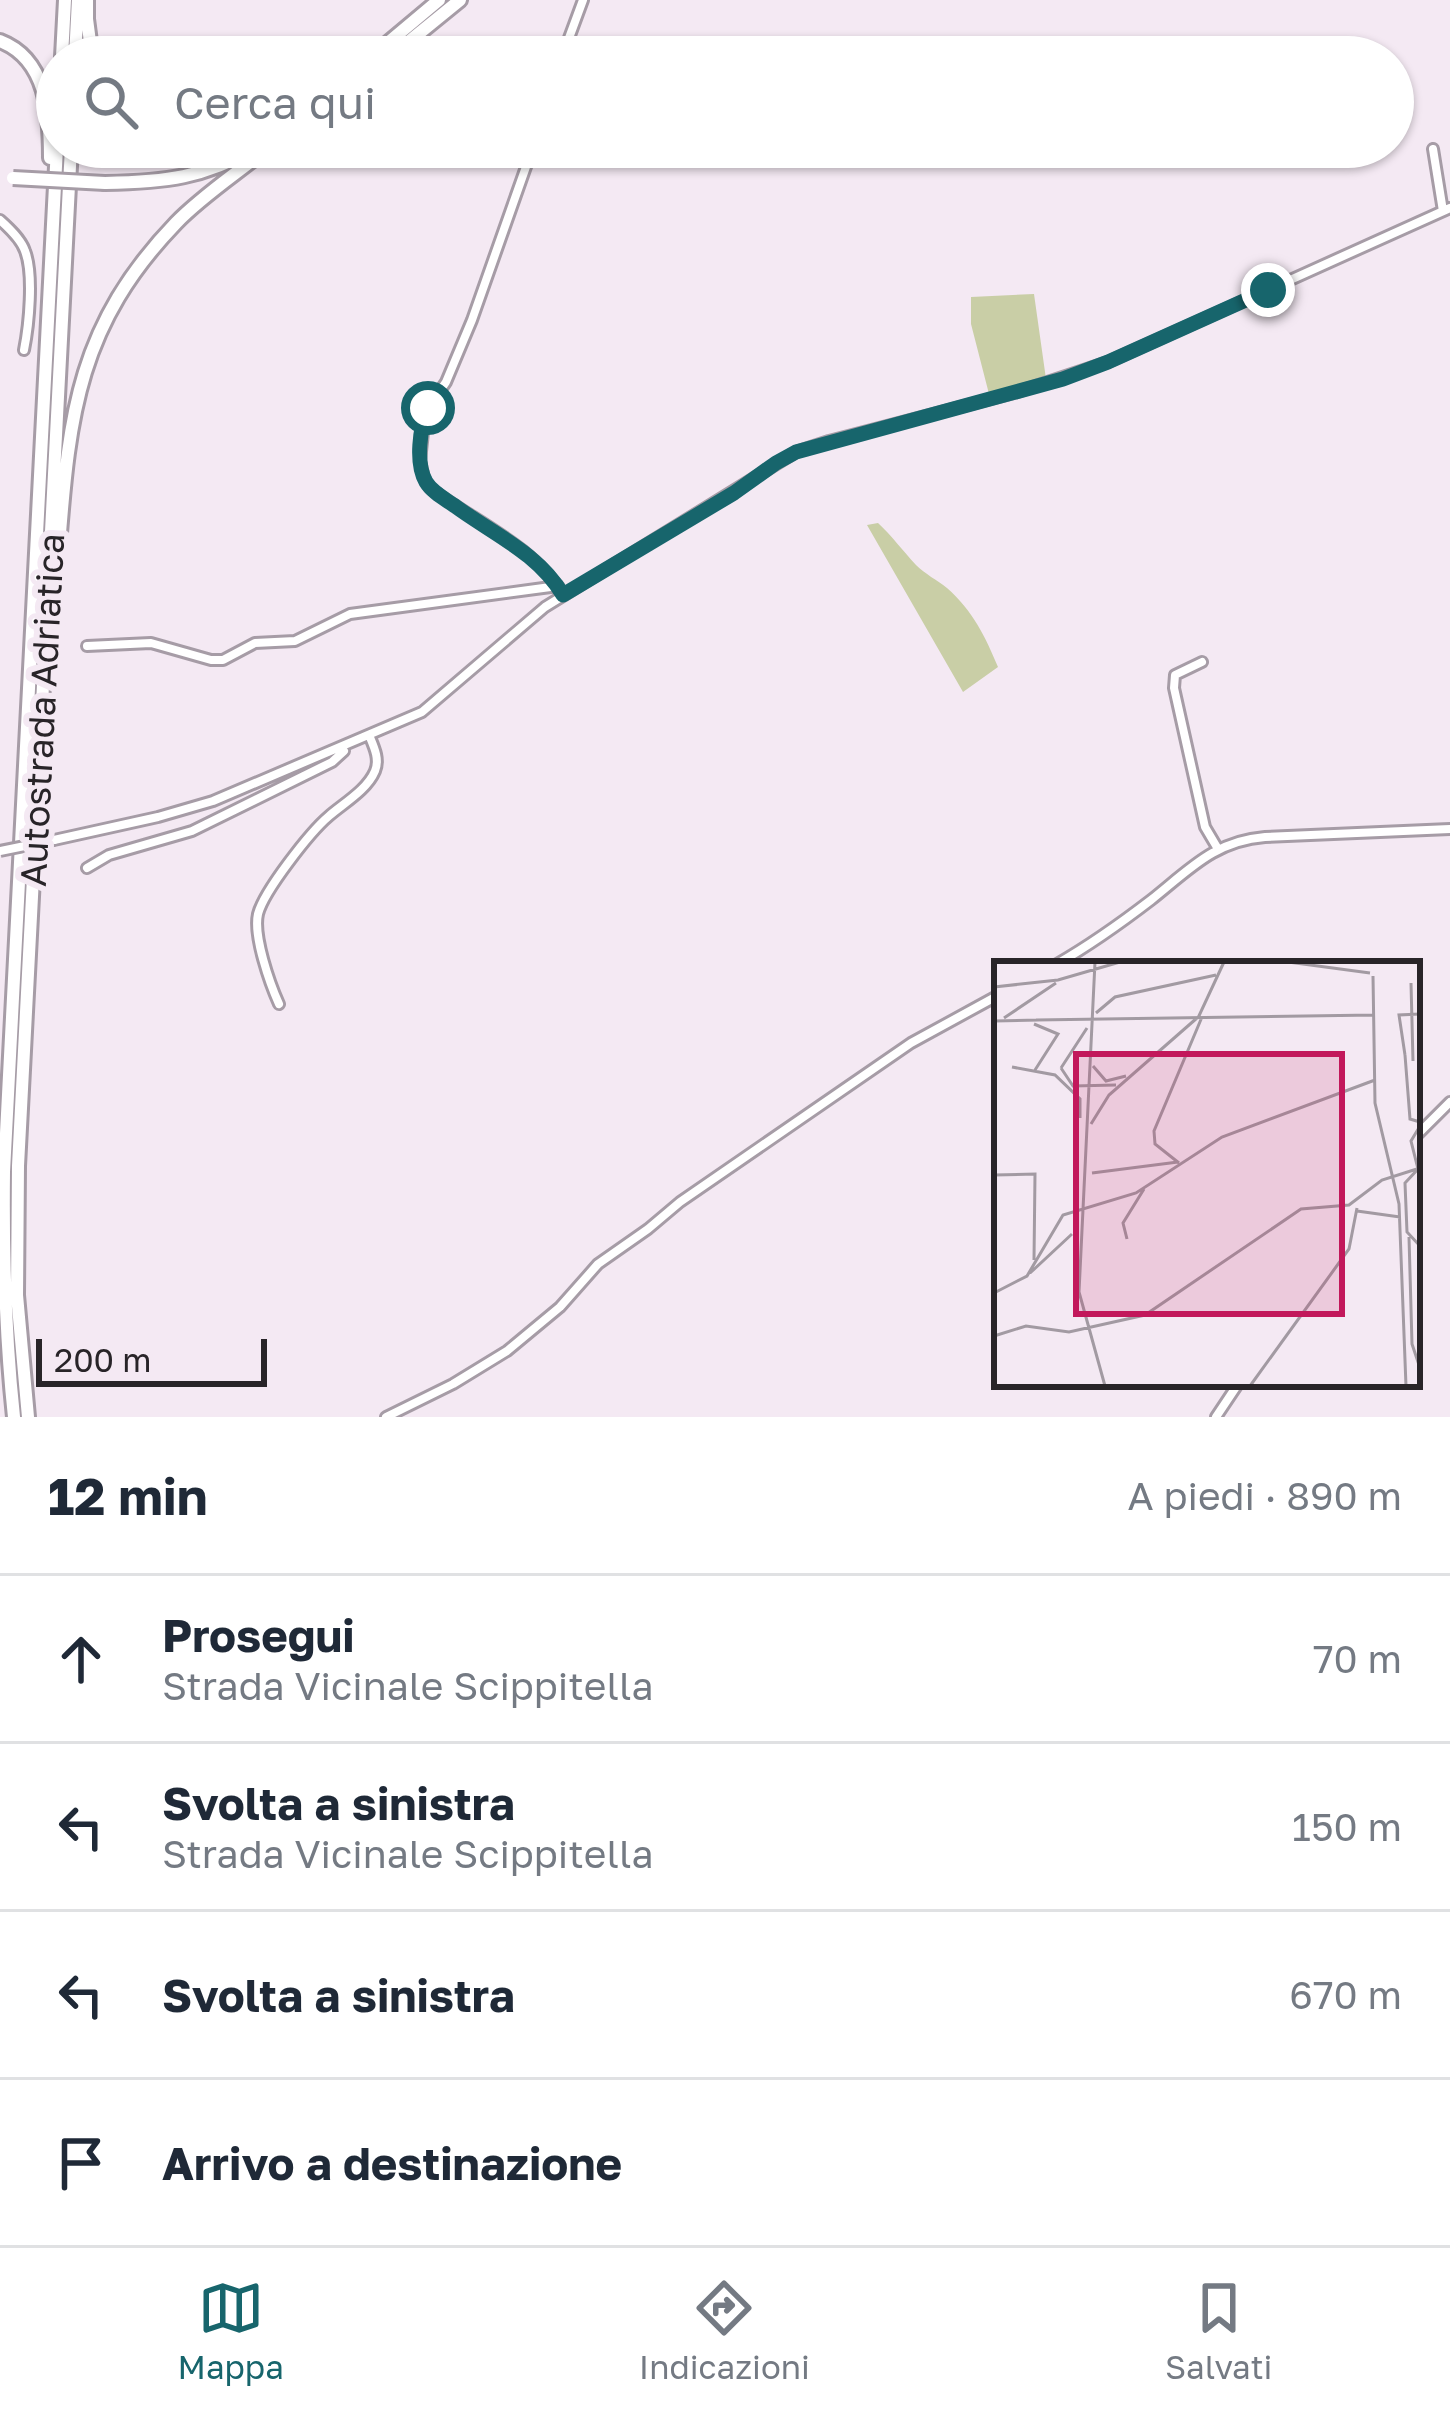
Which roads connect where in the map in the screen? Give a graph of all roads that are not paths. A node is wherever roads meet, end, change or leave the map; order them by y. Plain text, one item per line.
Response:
1 (65, 0) edge
2 (83, 0) edge
3 (439, 0) edge
4 (460, 0) edge
5 (584, 0) edge
6 (63, 36) edge
7 (79, 36) edge
8 (89, 36) edge
9 (396, 36) edge
10 (416, 36) edge
11 (570, 36) edge
12 (0, 41) edge
13 (36, 71) edge
14 (1433, 149) dead end
15 (50, 168) edge
16 (56, 168) edge
17 (70, 168) edge
18 (212, 168) edge
19 (243, 168) edge
20 (526, 168) edge
21 (6, 177) edge
22 (1447, 210) edge
23 (0, 220) edge
24 (49, 300) junction
25 (24, 350) dead end
26 (560, 591) junction
27 (87, 646) dead end
28 (1202, 662) dead end
29 (44, 691) junction
30 (369, 735) junction
31 (354, 742) junction
32 (1450, 829) edge
33 (1218, 849) junction
34 (0, 851) edge
35 (87, 868) dead end
36 (1062, 961) edge
37 (994, 998) edge
38 (280, 1004) dead end
39 (1450, 1102) edge
40 (1420, 1132) edge
41 (1236, 1387) edge
42 (14, 1417) edge
43 (28, 1417) edge
44 (386, 1417) edge
45 (1216, 1417) edge

1 - 6 highway
2 - 7 highway
2 - 8 highway
3 - 9 highway
4 - 10 highway
5 - 11 street
12 - 13 highway
14 - 22 street
15 - 24 highway
16 - 24 highway, Autostrada Adriatica
17 - 29 highway, Autostrada Adriatica
18 - 21 highway, bridge
19 - 29 highway
20 - 26 street
22 - 26 street
23 - 25 street
24 - 42 highway, Autostrada Adriatica
26 - 27 street
26 - 30 street
28 - 33 street
29 - 43 highway, Autostrada Adriatica
30 - 31 street
30 - 38 street
31 - 34 street, bridge
31 - 35 street
32 - 33 street
33 - 36 street
37 - 44 street
39 - 40 street
41 - 45 street

